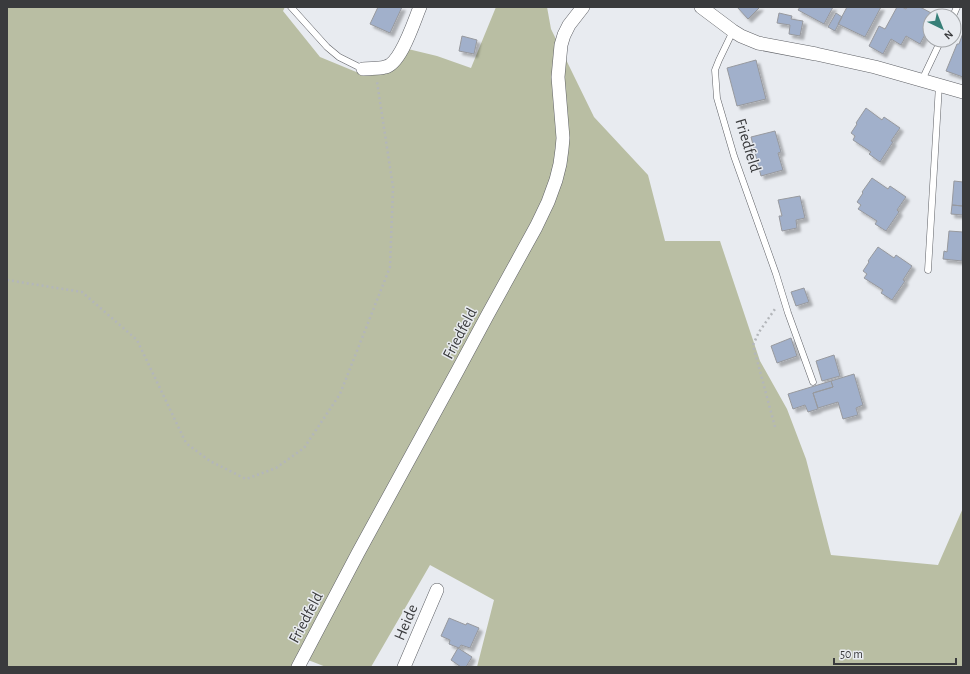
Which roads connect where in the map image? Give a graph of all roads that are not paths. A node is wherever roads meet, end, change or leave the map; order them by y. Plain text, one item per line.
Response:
1 (291, 7) edge
2 (420, 7) edge
3 (583, 7) edge
4 (701, 7) edge
5 (733, 31) junction
6 (937, 48) edge
7 (363, 68) joint
8 (922, 80) junction
9 (939, 85) junction
10 (963, 92) edge
11 (928, 270) dead end
12 (813, 382) dead end
13 (437, 590) dead end
14 (300, 663) edge
15 (404, 667) edge

1 - 7 lane
2 - 7 street
3 - 14 street, Friedfeld
4 - 5 street
5 - 8 street
5 - 12 lane, Friedfeld
6 - 8 lane
8 - 9 street
9 - 10 street
9 - 11 lane
13 - 15 street, Heide

